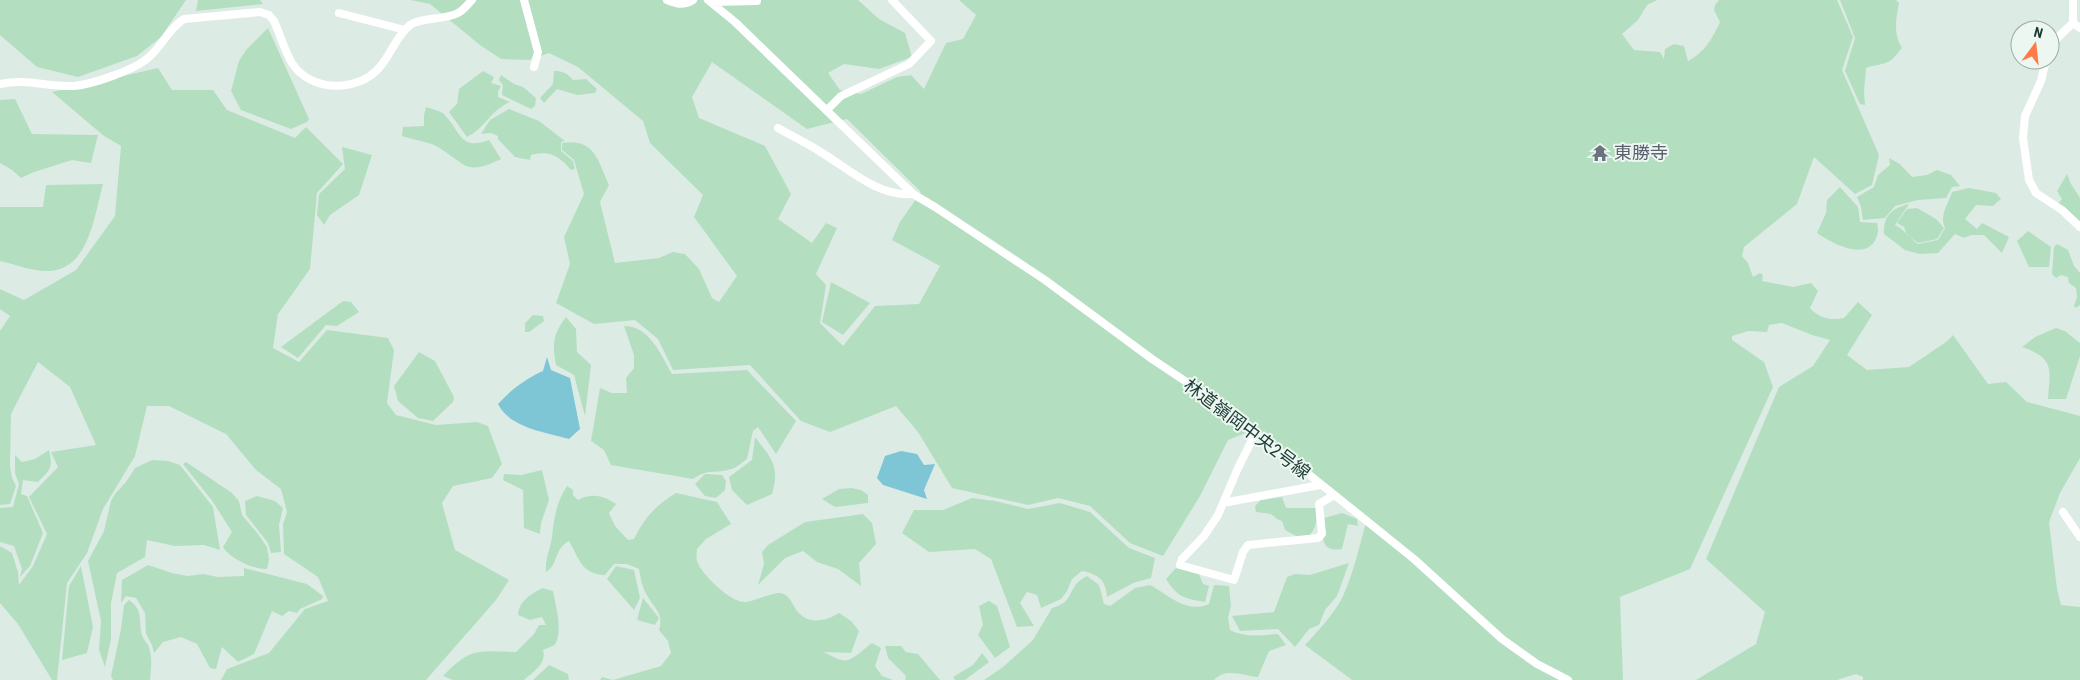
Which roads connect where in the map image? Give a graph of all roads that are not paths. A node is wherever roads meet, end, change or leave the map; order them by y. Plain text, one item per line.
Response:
1 (472, 0) edge
2 (524, 0) edge
3 (667, 0) edge
4 (693, 0) edge
5 (892, 0) edge
6 (2073, 0) edge
7 (709, 1) edge
8 (758, 1) edge
9 (339, 14) dead end
10 (2073, 23) junction
11 (2080, 28) edge
12 (405, 30) junction
13 (2060, 35) edge
14 (534, 67) dead end
15 (2044, 70) edge
16 (0, 84) edge
17 (827, 110) junction
18 (778, 128) dead end
19 (913, 194) junction
20 (2080, 227) edge
21 (1255, 434) junction
22 (1320, 484) junction
23 (1334, 495) junction
24 (1224, 501) junction
25 (2063, 512) dead end
26 (2080, 537) edge
27 (1568, 680) edge

1 - 12 street
2 - 14 street
3 - 4 street
5 - 17 street
6 - 10 street
7 - 8 street
7 - 17 street
9 - 12 street
10 - 11 street
10 - 13 street
12 - 16 street
15 - 20 street
17 - 19 street
18 - 19 street
19 - 21 street, 林道嶺岡中央2号線
21 - 22 street, 林道嶺岡中央2号線
21 - 24 street
22 - 23 street, 林道嶺岡中央2号線
22 - 24 street
23 - 24 street
23 - 27 street, 林道嶺岡中央2号線
25 - 26 street

